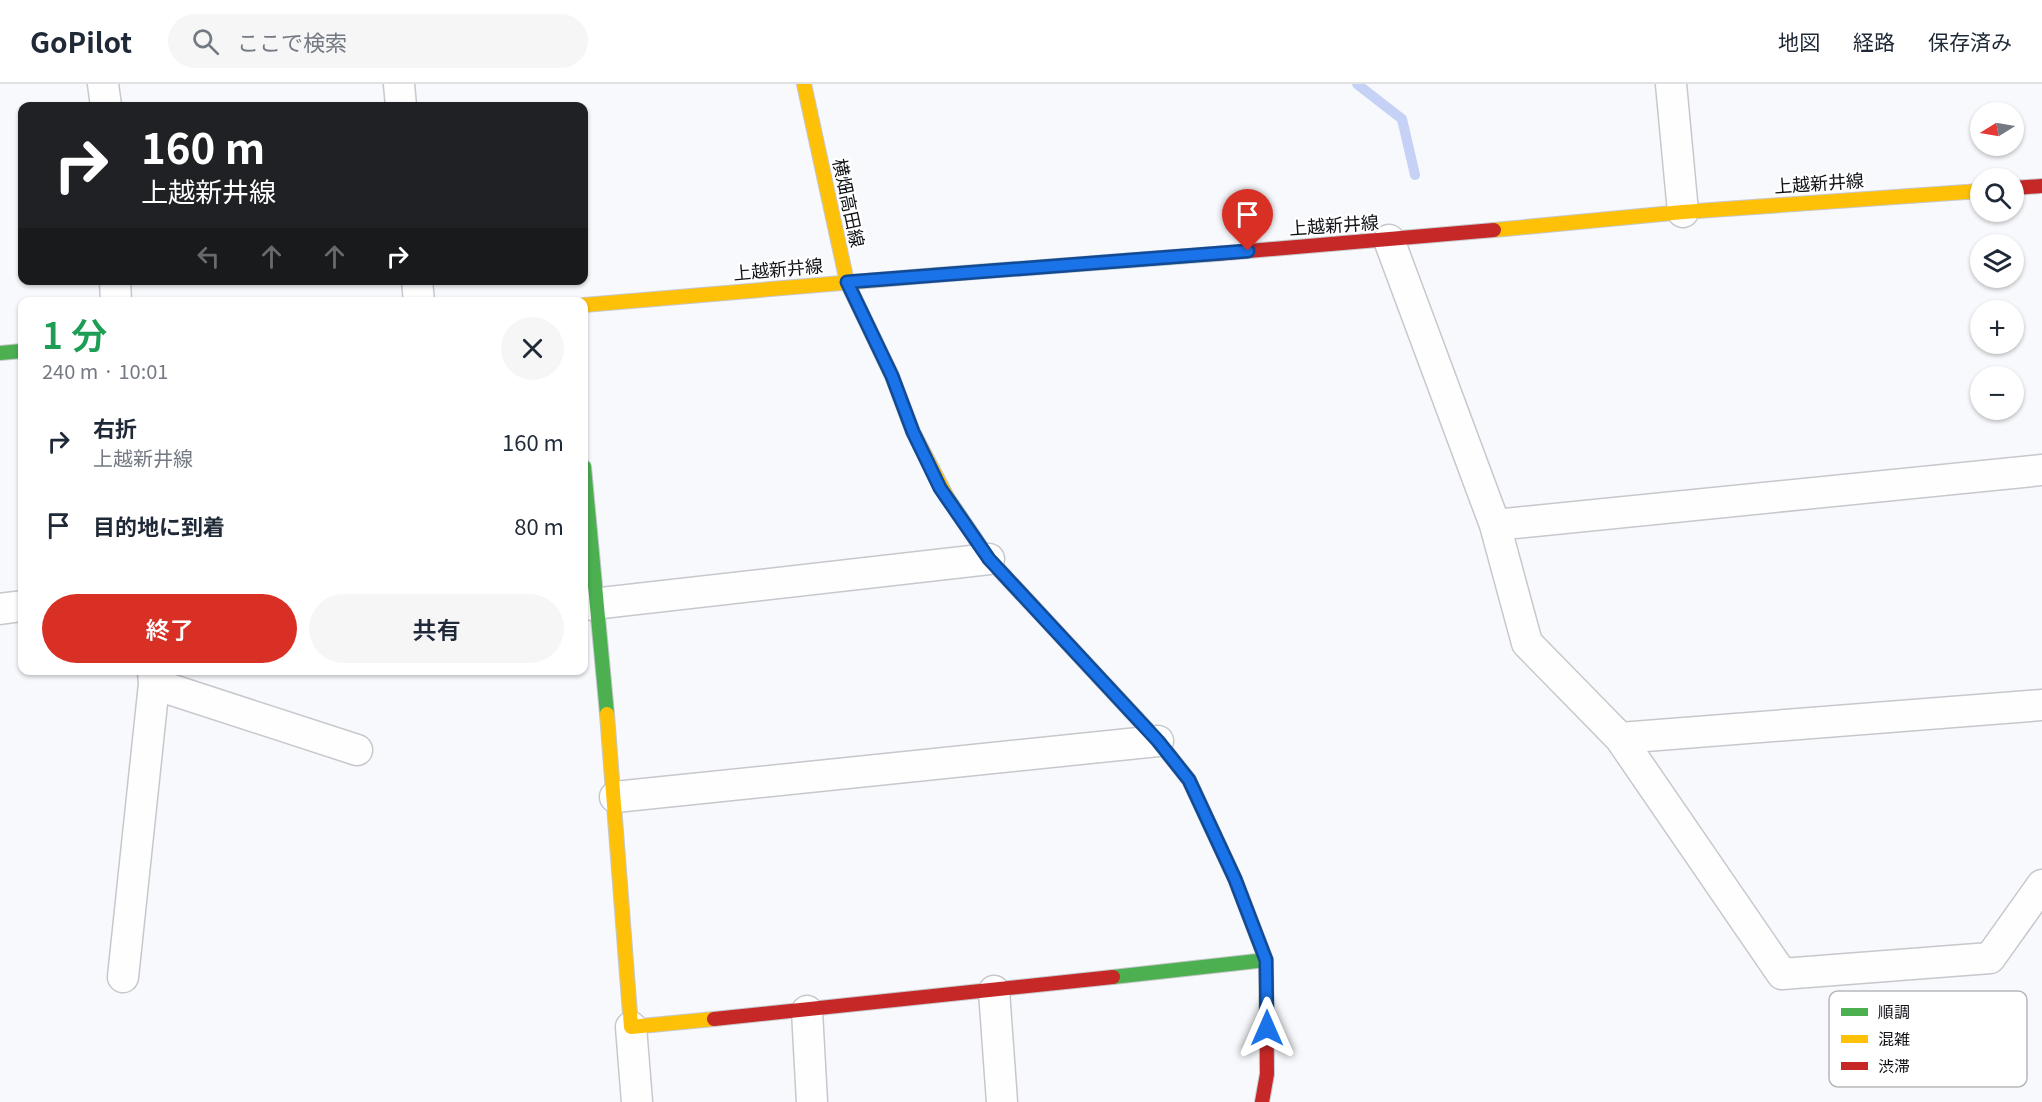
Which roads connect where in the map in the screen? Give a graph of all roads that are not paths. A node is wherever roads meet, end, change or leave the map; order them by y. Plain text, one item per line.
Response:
1 (103, 84) edge
2 (399, 84) edge
3 (804, 84) edge
4 (1671, 84) edge
5 (105, 102) edge
6 (401, 102) edge
7 (2042, 186) edge
8 (2024, 187) edge
9 (1970, 191) edge
10 (1683, 212) junction
11 (1389, 240) junction
12 (847, 282) junction
13 (588, 305) edge
14 (18, 351) edge
15 (0, 352) edge
16 (2042, 470) edge
17 (1495, 525) junction
18 (588, 558) edge
19 (989, 559) junction
20 (590, 604) edge
21 (18, 607) edge
22 (0, 609) edge
23 (153, 677) edge
24 (2042, 705) edge
25 (1620, 738) junction
26 (1158, 741) junction
27 (357, 750) dead end
28 (615, 797) junction
29 (2042, 885) edge
30 (1266, 960) junction
31 (123, 977) dead end
32 (994, 992) junction
33 (807, 1011) junction
34 (631, 1027) junction
35 (637, 1102) edge
36 (812, 1102) edge
37 (1002, 1102) edge
38 (1262, 1102) edge

1 - 5 street
2 - 6 street
3 - 12 main road, 横畑高田線
4 - 10 street
7 - 8 main road
9 - 10 main road, 上越新井線
10 - 11 main road, 上越新井線
11 - 12 main road, 上越新井線
11 - 17 street
12 - 13 main road, 上越新井線
12 - 19 main road, 横畑高田線
14 - 15 main road
16 - 17 street
17 - 25 street
18 - 20 main road
19 - 20 street
19 - 26 main road, 横畑高田線
20 - 28 main road
21 - 22 street
23 - 27 street
23 - 31 street
24 - 25 street
25 - 29 street
26 - 28 street
26 - 30 main road, 横畑高田線
28 - 34 main road
30 - 32 main road
30 - 38 main road, 横畑高田線
32 - 33 main road
32 - 37 street
33 - 34 main road
33 - 36 street
34 - 35 street

